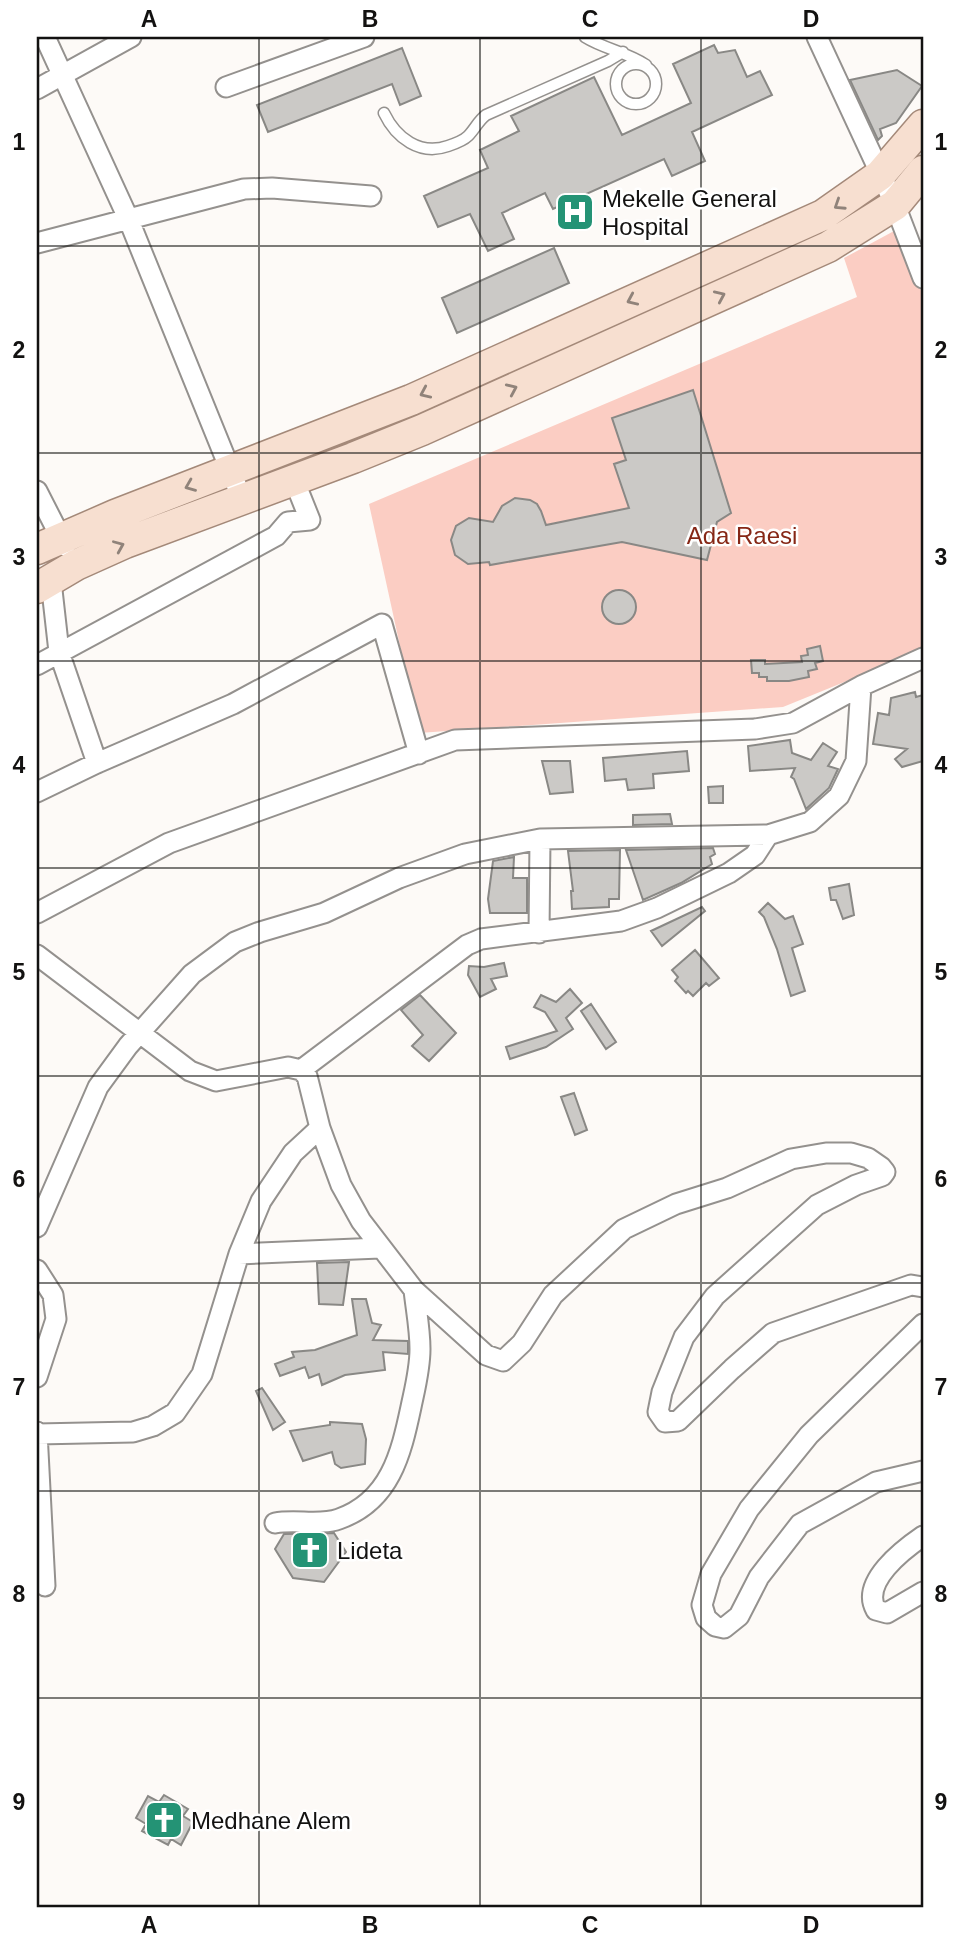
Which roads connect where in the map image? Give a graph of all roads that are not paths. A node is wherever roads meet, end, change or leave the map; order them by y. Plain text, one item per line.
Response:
1 (46, 37) edge
2 (131, 37) edge
3 (364, 37) edge
4 (585, 37) edge
5 (817, 37) edge
6 (596, 43) junction
7 (623, 52) junction
8 (608, 61) junction
9 (651, 70) junction
10 (64, 76) junction
11 (616, 84) junction
12 (226, 87) dead end
13 (37, 89) edge
14 (384, 113) dead end
15 (923, 125) edge
16 (923, 171) edge
17 (880, 176) junction
18 (371, 196) dead end
19 (895, 205) junction
20 (128, 218) junction
21 (37, 243) edge
22 (923, 278) edge
23 (341, 426) junction
24 (353, 458) junction
25 (229, 470) junction
26 (294, 480) junction
27 (37, 491) edge
28 (242, 499) junction
29 (49, 544) edge
30 (76, 565) junction
31 (44, 584) edge
32 (59, 652) junction
33 (923, 658) edge
34 (37, 664) edge
35 (861, 686) junction
36 (419, 754) junction
37 (97, 763) junction
38 (37, 792) edge
39 (768, 835) junction
40 (540, 839) junction
41 (37, 913) edge
42 (539, 933) junction
43 (37, 955) edge
44 (142, 1032) junction
45 (301, 1070) junction
46 (320, 1128) junction
47 (37, 1227) edge
48 (380, 1248) junction
49 (239, 1254) junction
50 (37, 1270) edge
51 (923, 1287) edge
52 (414, 1290) junction
53 (923, 1324) edge
54 (37, 1377) edge
55 (37, 1433) edge
56 (923, 1471) edge
57 (275, 1524) dead end
58 (923, 1536) edge
59 (46, 1586) dead end
60 (923, 1592) edge

1 - 10 street
2 - 10 street
3 - 12 street
4 - 6 lane
5 - 17 street
6 - 7 lane
6 - 8 lane
7 - 8 lane
7 - 9 lane
8 - 11 lane
8 - 14 lane
9 - 11 lane
9 - 11 lane
10 - 13 street
10 - 20 street
15 - 17 main road
16 - 19 main road
17 - 19 street
17 -> 23 main road
18 - 20 street
19 - 22 street
24 -> 19 main road
20 - 21 street
20 - 25 street
23 - 24 main road
23 - 25 main road
24 - 26 main road
25 - 28 street
25 -> 29 main road
26 - 28 main road
26 - 32 street
27 - 29 street
30 -> 28 main road
29 - 30 street
30 - 31 main road
31 - 32 street
32 - 34 street
32 - 37 street
33 - 35 street
35 - 36 street
35 - 39 street
36 - 37 street
36 - 41 street
37 - 38 street
39 - 40 street
39 - 42 street
40 - 42 street
40 - 44 street
42 - 45 street
43 - 44 street
44 - 45 street
44 - 47 street
45 - 46 street
46 - 48 street
46 - 49 street
48 - 49 street
48 - 52 street
49 - 55 street
50 - 54 street
51 - 52 street
52 - 57 street
53 - 56 street
55 - 59 street
58 - 60 street

